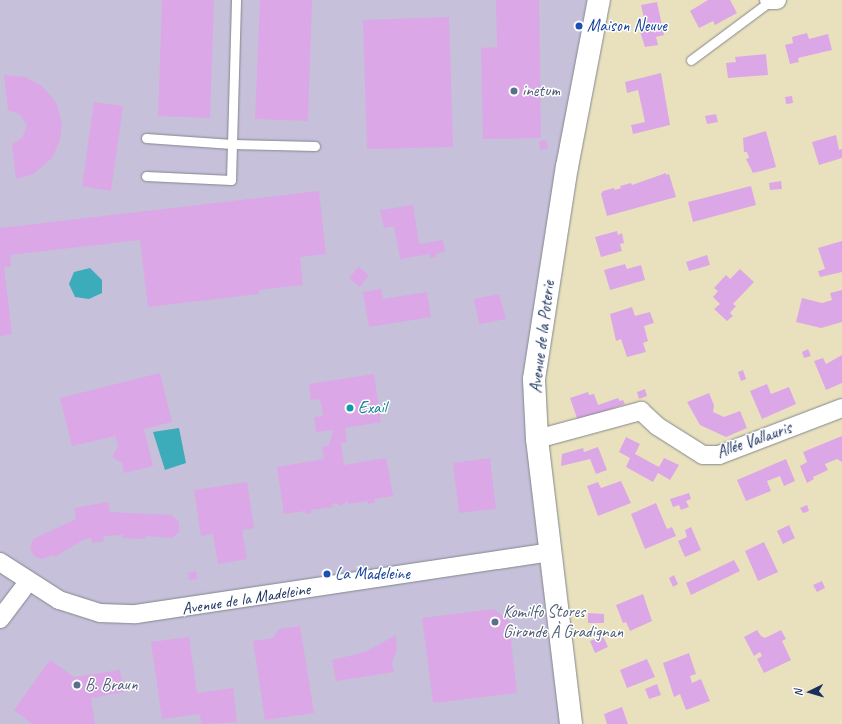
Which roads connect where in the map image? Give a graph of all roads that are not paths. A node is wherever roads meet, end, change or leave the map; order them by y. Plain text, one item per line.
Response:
1 (236, 0) edge
2 (599, 0) edge
3 (772, 1) edge
4 (691, 60) dead end
5 (146, 138) dead end
6 (232, 144) junction
7 (315, 146) dead end
8 (146, 176) dead end
9 (842, 408) edge
10 (537, 439) junction
11 (550, 552) junction
12 (0, 562) edge
13 (28, 582) junction
14 (0, 619) edge
15 (571, 724) edge

1 - 6 lane
2 - 10 street, Avenue de la Poterie
3 - 4 lane
5 - 6 lane
6 - 7 lane
6 - 8 lane
9 - 10 street, Allée Vallauris
10 - 11 street, Avenue de la Poterie
11 - 13 street, Avenue de la Madeleine
11 - 15 street, Avenue de la Poterie
12 - 13 street, Avenue de la Madeleine
13 - 14 street

